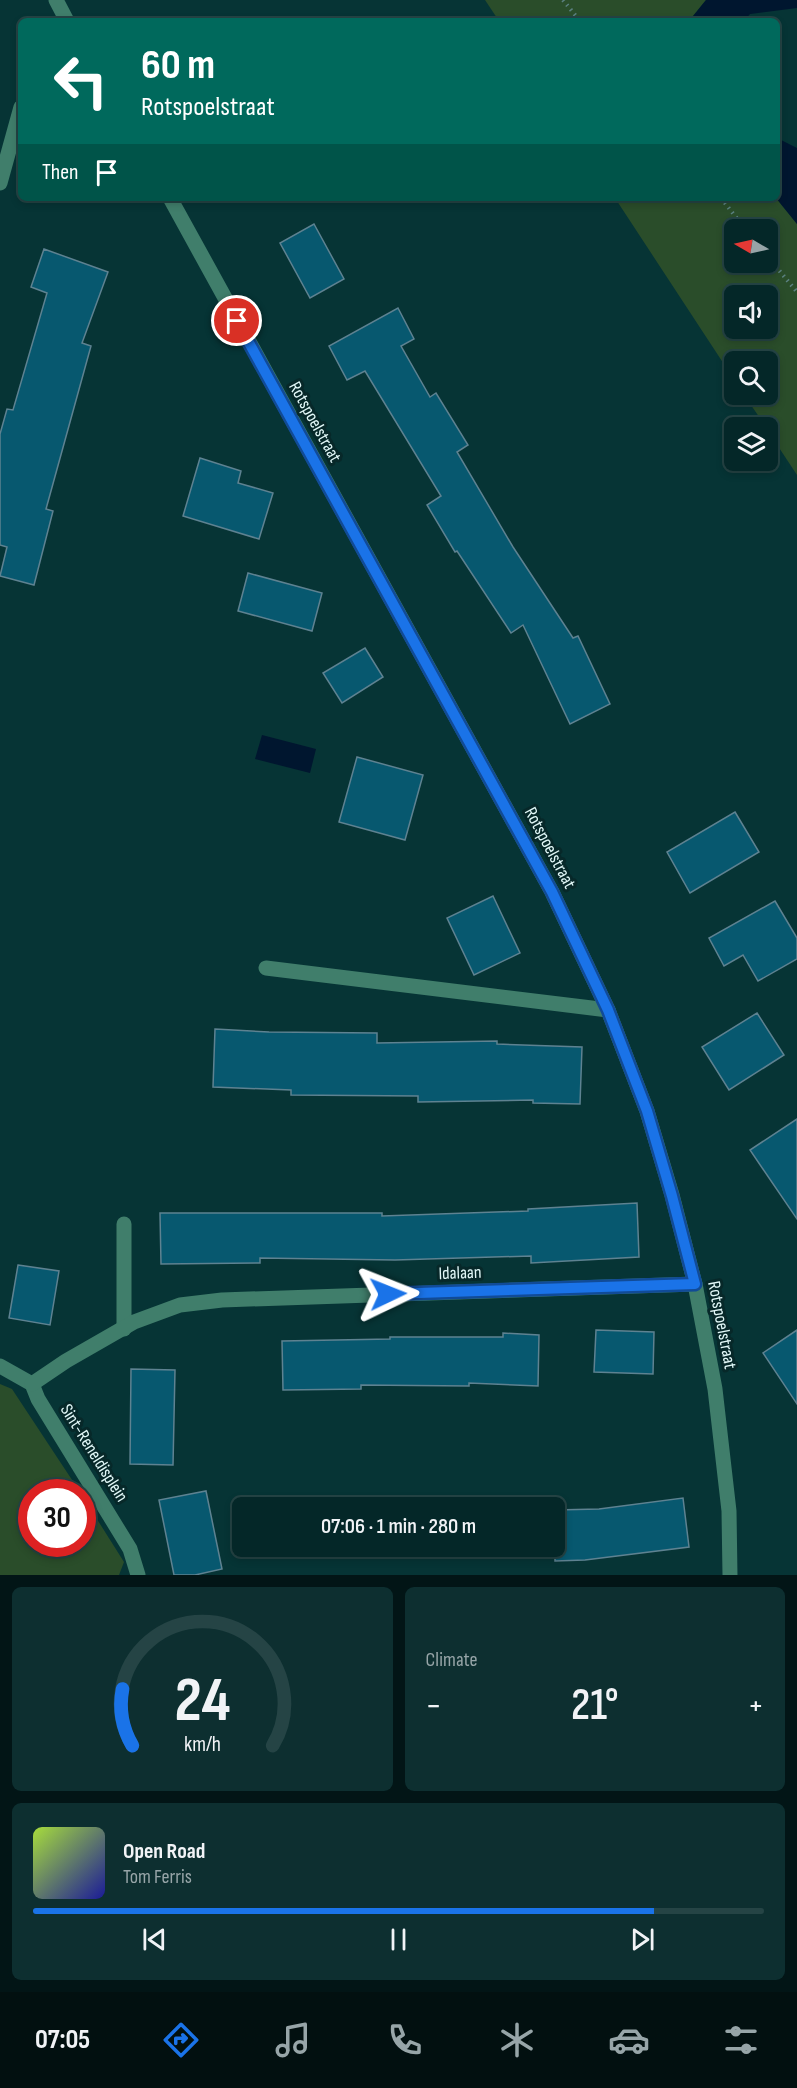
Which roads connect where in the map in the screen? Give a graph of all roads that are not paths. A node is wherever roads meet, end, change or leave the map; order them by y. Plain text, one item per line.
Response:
1 (56, 0) edge
2 (62, 18) edge
3 (18, 118) edge
4 (0, 183) edge
5 (172, 201) edge
6 (266, 968) dead end
7 (608, 1010) junction
8 (124, 1224) dead end
9 (695, 1284) junction
10 (124, 1329) junction
11 (0, 1366) edge
12 (32, 1384) junction
13 (138, 1575) edge
14 (730, 1575) edge

1 - 2 street
3 - 4 street
5 - 7 street, Rotspoelstraat
6 - 7 street
7 - 9 street, Rotspoelstraat
8 - 10 street
9 - 10 street, Idalaan
9 - 14 street, Rotspoelstraat
10 - 12 street, Idalaan
11 - 12 street
12 - 13 street, Sint-Reneldisplein

